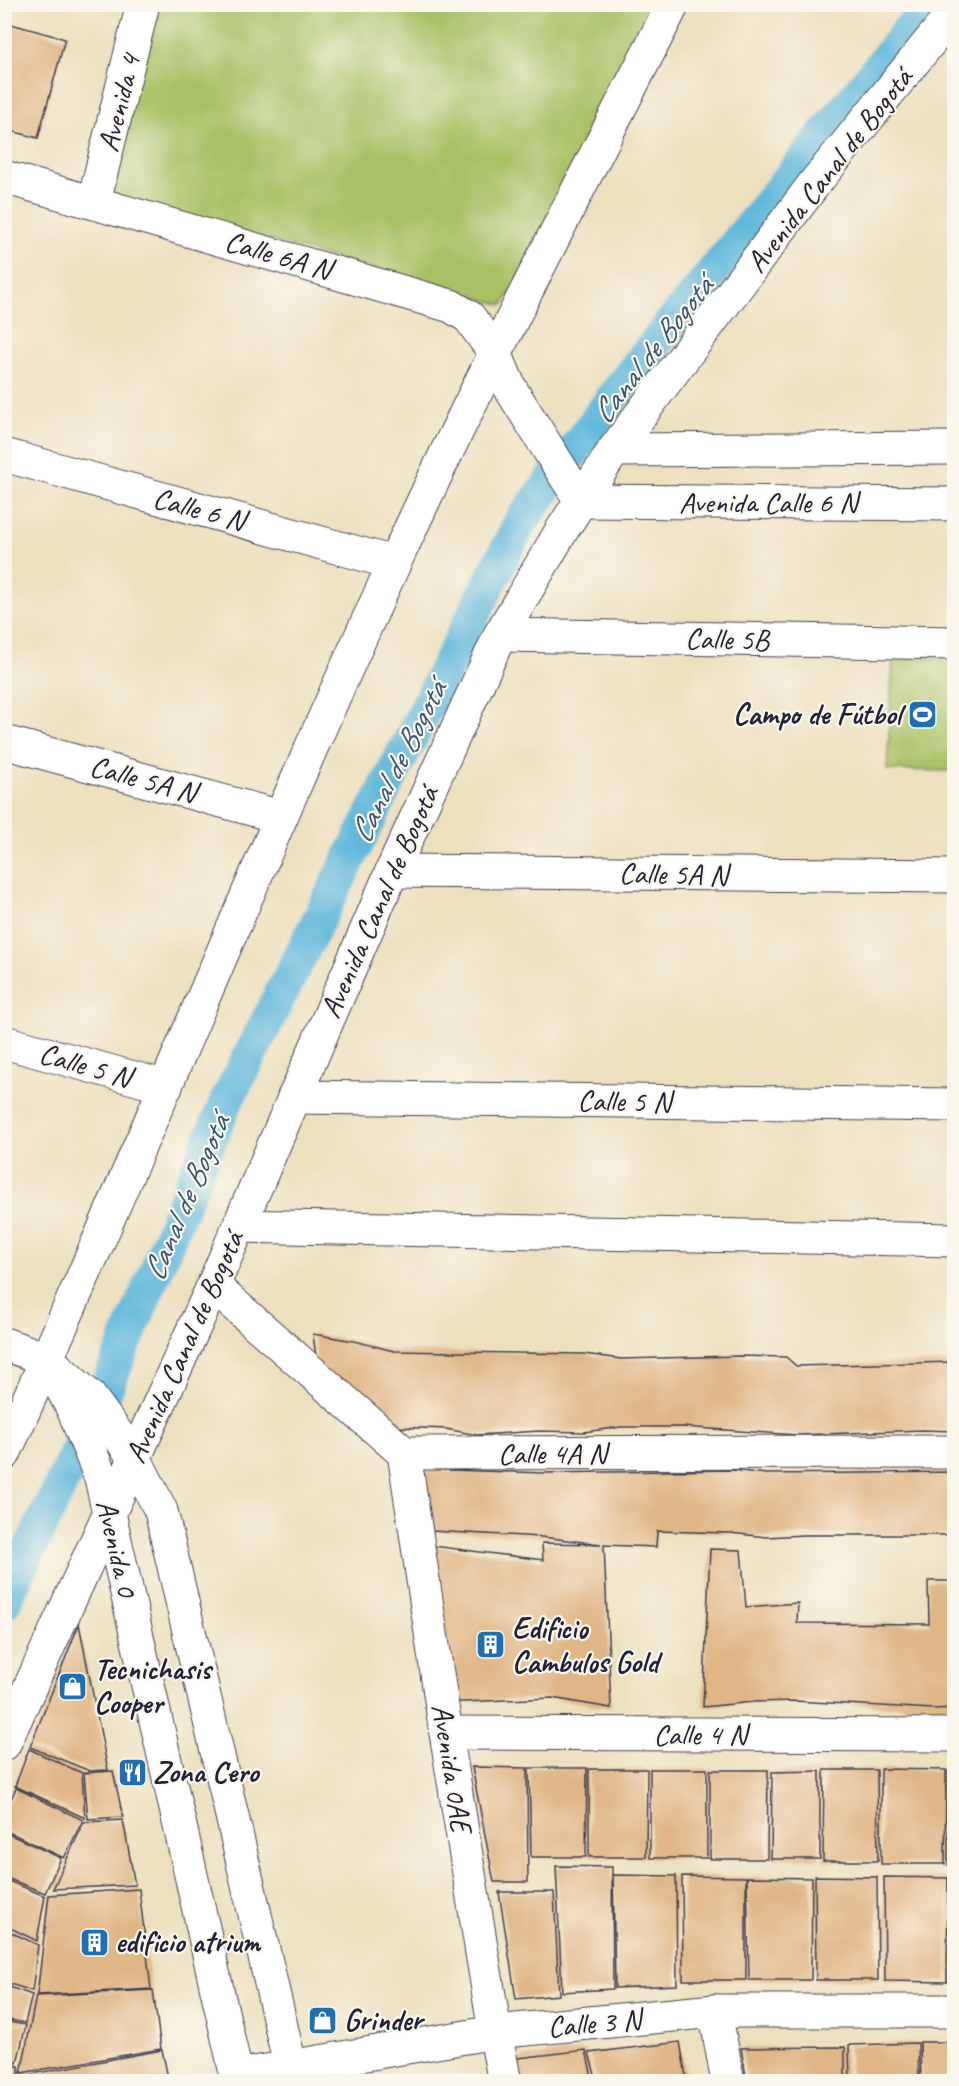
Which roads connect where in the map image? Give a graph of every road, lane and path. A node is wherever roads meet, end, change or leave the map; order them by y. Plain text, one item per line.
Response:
1 (143, 4) edge
2 (673, 4) edge
3 (954, 12) edge
4 (4, 177) edge
5 (94, 201) junction
6 (495, 353) junction
7 (954, 448) edge
8 (614, 450) junction
9 (4, 455) edge
10 (581, 501) junction
11 (954, 504) edge
12 (394, 563) junction
13 (500, 634) junction
14 (954, 643) edge
15 (4, 742) edge
16 (280, 817) junction
17 (392, 871) junction
18 (954, 876) edge
19 (4, 1042) edge
20 (166, 1087) junction
21 (294, 1097) junction
22 (954, 1105) edge
23 (239, 1226) junction
24 (954, 1240) edge
25 (213, 1286) junction
26 (4, 1344) edge
27 (47, 1359) junction
28 (82, 1404) junction
29 (126, 1447) junction
30 (954, 1452) edge
31 (404, 1453) junction
32 (4, 1454) edge
33 (110, 1512) junction
34 (446, 1733) junction
35 (954, 1735) edge
36 (4, 1744) edge
37 (954, 2011) edge
38 (715, 2012) junction
39 (495, 2032) junction
40 (292, 2074) edge
41 (238, 2079) edge
42 (505, 2082) edge
43 (728, 2082) edge

1 - 5 street, Avenida 4
2 - 6 street
3 - 8 street, Avenida Canal de Bogotá
4 - 5 street, Calle 6A N
5 - 6 street, Calle 6A N
6 - 10 street, Calle 6A N
6 - 12 street
7 - 8 street, Avenida Calle 6 N
8 - 10 street, Avenida Canal de Bogotá
9 - 12 street, Calle 6 N
10 - 11 street, Avenida Calle 6 N
10 - 13 street, Avenida Canal de Bogotá
12 - 16 street
13 - 14 street, Calle 5B
13 - 17 street, Avenida Canal de Bogotá
15 - 16 street, Calle 5A N
16 - 20 street
17 - 18 street, Calle 5A N
17 - 21 street, Avenida Canal de Bogotá
19 - 20 street, Calle 5 N
20 - 27 street
21 - 22 street, Calle 5 N
21 - 23 street, Avenida Canal de Bogotá
23 - 24 street
23 - 25 street, Avenida Canal de Bogotá
25 - 29 street, Avenida Canal de Bogotá
25 - 31 street
26 - 27 street
27 - 28 street, Avenida 0
27 - 32 street
28 - 29 street, Avenida 0
28 - 33 street, Avenida 0
29 - 33 street, Avenida Canal de Bogotá
29 - 40 street, Avenida 0
30 - 31 street, Calle 4A N
31 - 34 street, Avenida 0AE
33 - 36 street, Avenida Canal de Bogotá
33 - 41 street, Avenida 0
34 - 35 street, Calle 4 N
34 - 39 street, Avenida 0AE
37 - 38 street, Calle 3 N
38 - 39 street, Calle 3 N
38 - 43 street
39 - 40 street, Calle 3 N
39 - 42 street, Avenida 0AE
40 - 41 street, Calle 3 N

